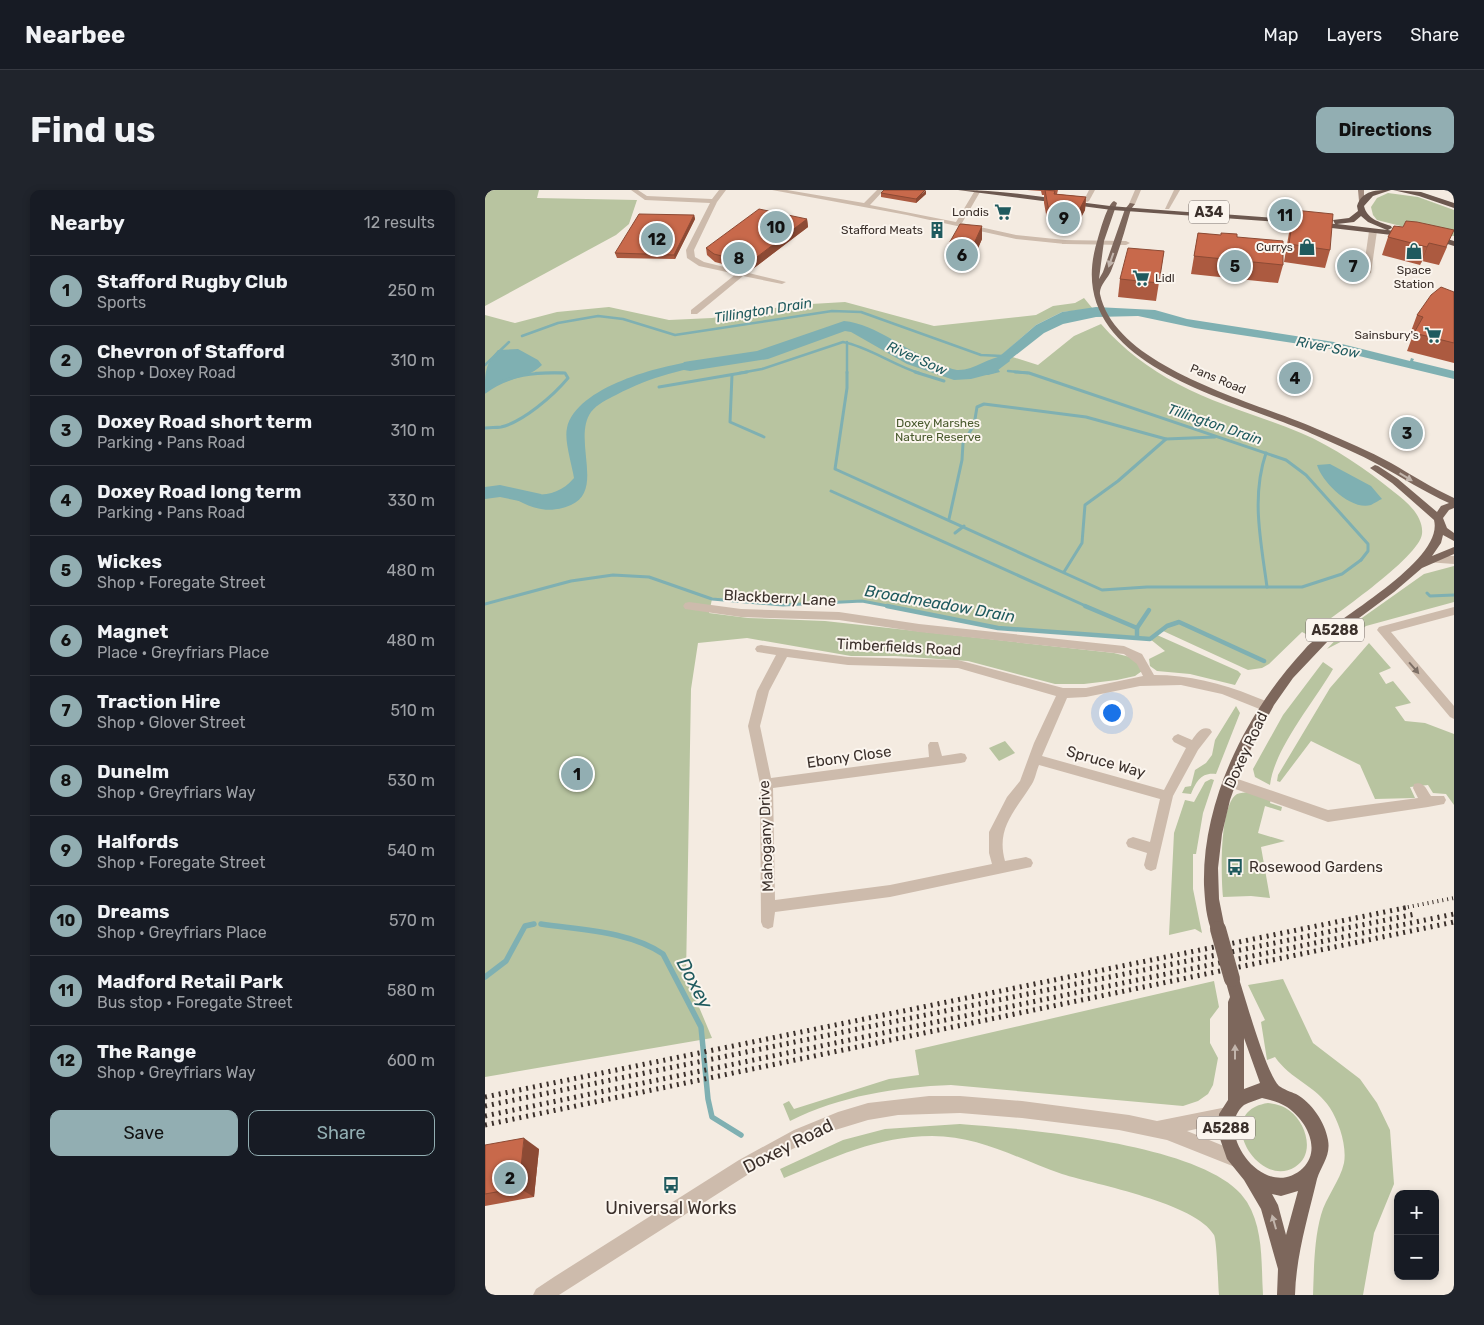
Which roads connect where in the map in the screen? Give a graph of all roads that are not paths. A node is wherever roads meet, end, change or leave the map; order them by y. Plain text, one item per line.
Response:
1 (634, 190) edge
2 (723, 190) edge
3 (775, 190) edge
4 (881, 190) edge
5 (962, 190) edge
6 (990, 190) edge
7 (1091, 190) edge
8 (1138, 190) edge
9 (1177, 190) edge
10 (1387, 190) edge
11 (1397, 190) edge
12 (1367, 191) edge
13 (1407, 191) edge
14 (977, 192) junction
15 (1424, 195) junction
16 (1454, 199) edge
17 (1087, 200) junction
18 (714, 202) junction
19 (1113, 205) junction
20 (865, 206) junction
21 (1454, 206) edge
22 (1130, 207) junction
23 (1167, 208) junction
24 (1362, 212) junction
25 (958, 224) junction
26 (1373, 231) junction
27 (1439, 240) edge
28 (1102, 242) junction
29 (1117, 242) junction
30 (1126, 243) dead end
31 (1454, 243) edge
32 (1367, 273) dead end
33 (743, 274) junction
34 (783, 282) dead end
35 (1097, 288) junction
36 (694, 312) dead end
37 (1363, 455) junction
38 (1454, 504) edge
39 (1438, 521) junction
40 (1454, 538) edge
41 (1454, 550) edge
42 (1431, 560) junction
43 (1454, 560) edge
44 (1417, 568) junction
45 (689, 606) dead end
46 (1454, 611) edge
47 (761, 649) dead end
48 (784, 652) junction
49 (1150, 680) junction
50 (1063, 693) junction
51 (1267, 706) junction
52 (1454, 714) edge
53 (1206, 732) dead end
54 (1178, 739) dead end
55 (934, 745) dead end
56 (1195, 746) junction
57 (961, 758) dead end
58 (1037, 759) junction
59 (936, 761) junction
60 (1229, 781) junction
61 (766, 784) junction
62 (1419, 788) dead end
63 (1167, 796) junction
64 (1133, 843) dead end
65 (1155, 849) junction
66 (1026, 863) dead end
67 (1151, 865) dead end
68 (1000, 867) junction
69 (768, 907) junction
70 (768, 922) dead end
71 (1237, 995) junction
72 (1273, 1090) junction
73 (1232, 1108) junction
74 (1157, 1129) junction
75 (1235, 1158) junction
76 (1250, 1175) junction
77 (1310, 1176) junction
78 (1287, 1269) junction
79 (542, 1295) edge
80 (1286, 1295) edge

1 - 18 street
2 - 18 street
3 - 20 street
4 - 20 street
5 - 14 highway, A34
6 - 17 highway, A34
7 - 17 street
8 - 22 street
9 - 23 street
10 - 12 highway
11 - 13 highway
12 - 24 highway
13 - 15 highway
14 - 19 highway, A34
14 - 25 street
15 - 16 highway
15 - 21 highway
17 - 19 highway, A34
18 - 33 street
19 - 22 highway, A34
19 - 28 main road, Pans Road
20 - 25 street
22 - 23 highway, A34
22 - 26 highway, A34
22 - 29 main road
23 - 24 highway, A34
24 - 26 highway, A34
25 - 28 street
26 - 32 street
27 - 31 highway
28 - 29 street
28 - 35 main road, Pans Road
29 - 30 street
29 -> 35 main road
33 - 34 street
33 - 36 street
35 - 37 main road, Pans Road
37 -> 38 main road, Pans Road
37 - 39 main road, Pans Road
38 - 39 main road
39 - 40 main road, Pans Road
39 - 44 main road, Doxey Road / A5288
41 - 42 main road, Doxey Road / A5288
42 - 43 street
42 - 44 main road, Doxey Road / A5288
44 - 51 main road, Doxey Road / A5288
45 - 49 street, Blackberry Lane
46 -> 52 street
47 - 48 street, Timberfields Road
48 - 50 street, Timberfields Road
48 - 61 street, Mahogany Drive
49 - 50 street, Timberfields Road
49 - 51 street, Timberfields Road
50 - 58 street
51 - 60 main road, Doxey Road / A5288
53 - 56 street
54 - 56 street
55 - 59 street
56 - 63 street
57 - 59 street, Ebony Close
58 - 63 street, Spruce Way
58 - 68 street
59 - 61 street, Ebony Close
60 - 62 street
60 - 71 main road, Doxey Road / A5288, bridge
61 - 69 street, Mahogany Drive
63 - 65 street
64 - 65 street
65 - 67 street
66 - 68 street, Mahogany Drive
68 - 69 street, Mahogany Drive
69 - 70 street, Mahogany Drive
71 - 72 main road, Doxey Road / A5288
73 -> 71 main road, Doxey Road / A5288
72 - 73 main road, A5288
72 - 77 main road, A5288
73 - 74 street, Doxey Road
73 - 75 main road, A5288
74 - 75 street, Doxey Road
74 - 79 street, Doxey Road
75 - 76 main road, A5288
76 - 77 main road, A5288
78 -> 76 main road, A5288
77 - 78 main road, A5288
78 - 80 main road, A5288

